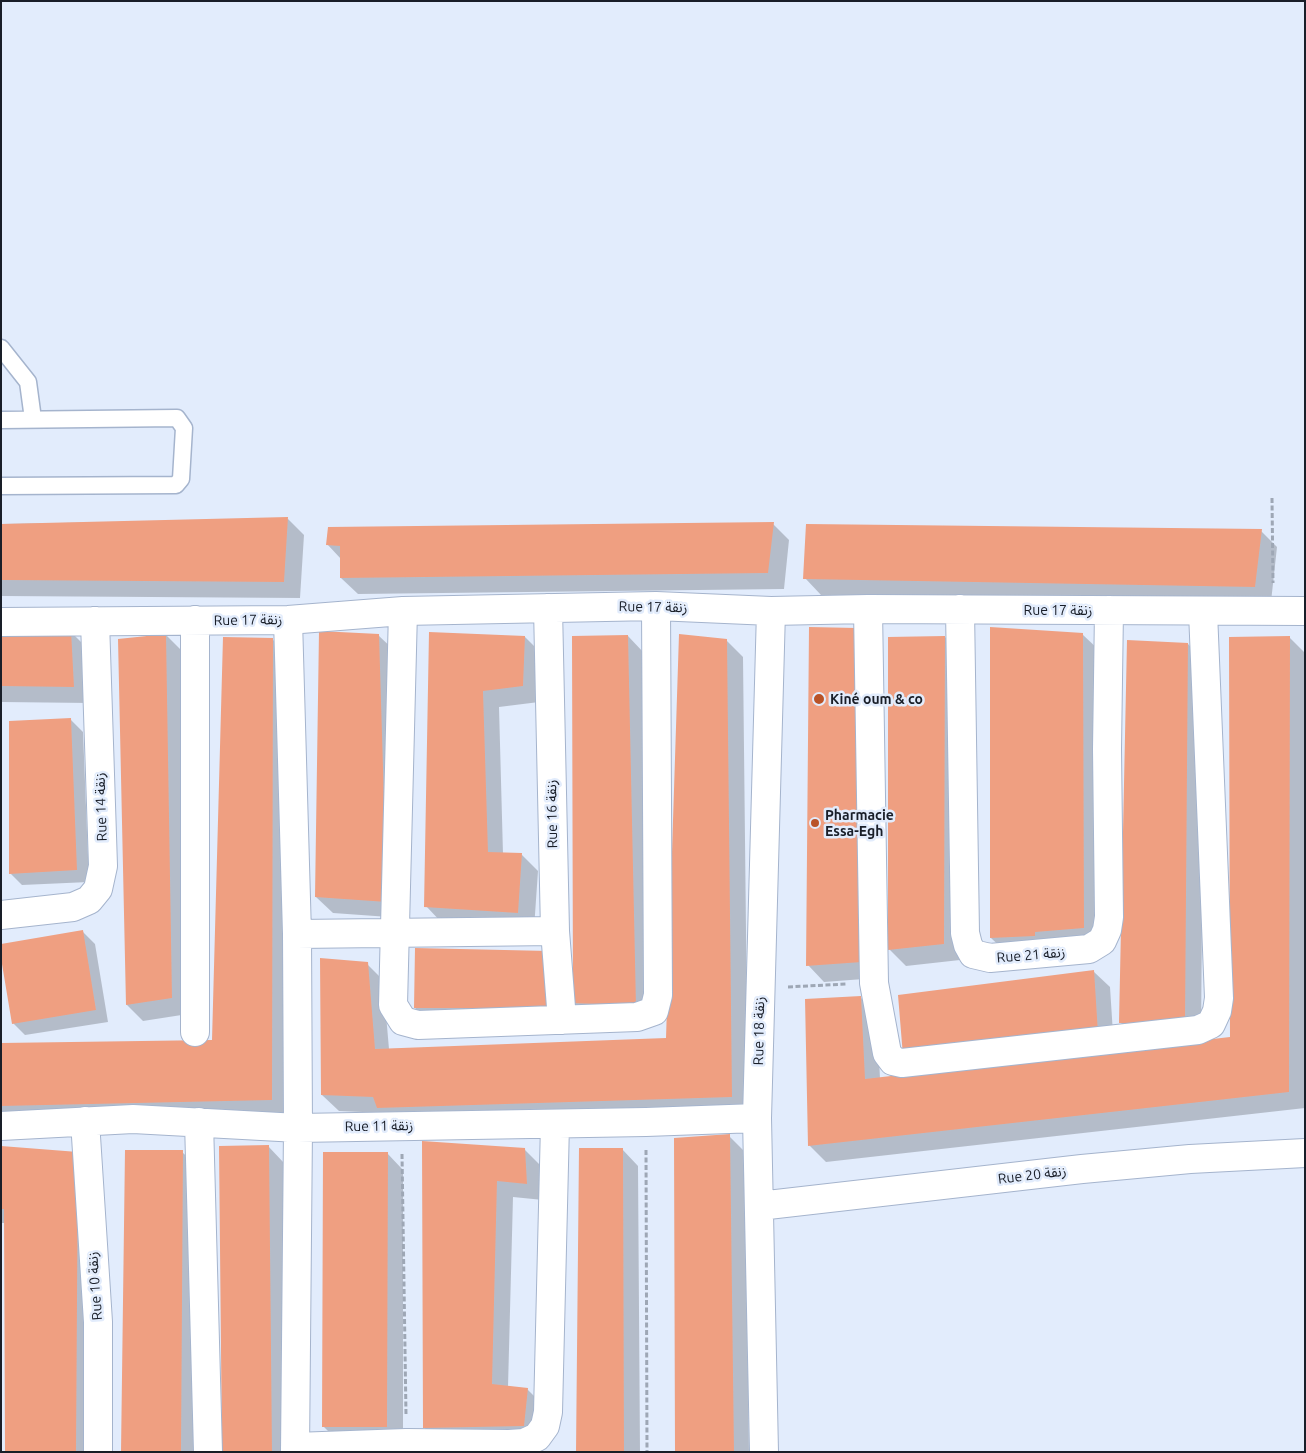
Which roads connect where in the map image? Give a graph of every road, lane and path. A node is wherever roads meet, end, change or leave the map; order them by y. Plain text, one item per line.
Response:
1 (1, 348) edge
2 (33, 419) junction
3 (1, 420) edge
4 (1, 486) edge
5 (1272, 498) dead end
6 (656, 606) junction
7 (548, 608) junction
8 (868, 609) junction
9 (960, 609) junction
10 (1109, 610) junction
11 (403, 611) junction
12 (771, 611) junction
13 (1305, 611) edge
14 (1203, 612) junction
15 (1274, 612) junction
16 (195, 620) junction
17 (288, 620) junction
18 (95, 621) junction
19 (1, 622) edge
20 (1, 915) edge
21 (555, 931) junction
22 (394, 932) junction
23 (297, 934) junction
24 (874, 983) junction
25 (760, 989) junction
26 (562, 1020) junction
27 (195, 1032) dead end
28 (757, 1118) junction
29 (85, 1121) junction
30 (199, 1122) junction
31 (646, 1122) junction
32 (555, 1124) junction
33 (1, 1126) edge
34 (402, 1126) junction
35 (298, 1128) junction
36 (1305, 1153) edge
37 (759, 1206) junction
38 (406, 1444) junction
39 (295, 1449) edge
40 (98, 1452) edge
41 (208, 1452) edge
42 (647, 1452) edge
43 (764, 1452) edge

1 - 2 lane
2 - 3 lane
2 - 4 lane
5 - 15 path
6 - 7 street, Rue 17 زنقة
6 - 12 street, Rue 17 زنقة
6 - 26 street
7 - 11 street, Rue 17 زنقة
7 - 21 street, Rue 16 زنقة
8 - 9 street, Rue 17 زنقة
8 - 12 street, Rue 17 زنقة
8 - 24 street
9 - 10 street, Rue 17 زنقة
9 - 10 street, Rue 21 زنقة
10 - 14 street, Rue 17 زنقة
11 - 17 street, Rue 17 زنقة
11 - 22 street
12 - 25 street, Rue 18 زنقة
13 - 15 street, Rue 17 زنقة
14 - 15 street, Rue 17 زنقة
14 - 24 street
16 - 17 street, Rue 17 زنقة
16 - 18 street, Rue 17 زنقة
16 - 27 street
17 - 23 street
18 - 19 street, Rue 17 زنقة
18 - 20 street, Rue 14 زنقة
21 - 22 street
21 - 26 street, Rue 16 زنقة
22 - 23 street
22 - 26 street
23 - 35 street
24 - 25 path
25 - 28 street, Rue 18 زنقة
28 - 31 street, Rue 11 زنقة
28 - 37 street, Rue 18 زنقة
29 - 30 street, Rue 11 زنقة
29 - 33 street, Rue 11 زنقة
29 - 40 street, Rue 10 زنقة
30 - 35 street, Rue 11 زنقة
30 - 41 street
31 - 32 street, Rue 11 زنقة
31 - 42 path
32 - 34 street, Rue 11 زنقة
32 - 38 street
34 - 35 street, Rue 11 زنقة
34 - 38 path
35 - 39 street
36 - 37 street, Rue 20 زنقة
37 - 43 street, Rue 18 زنقة
38 - 39 street

